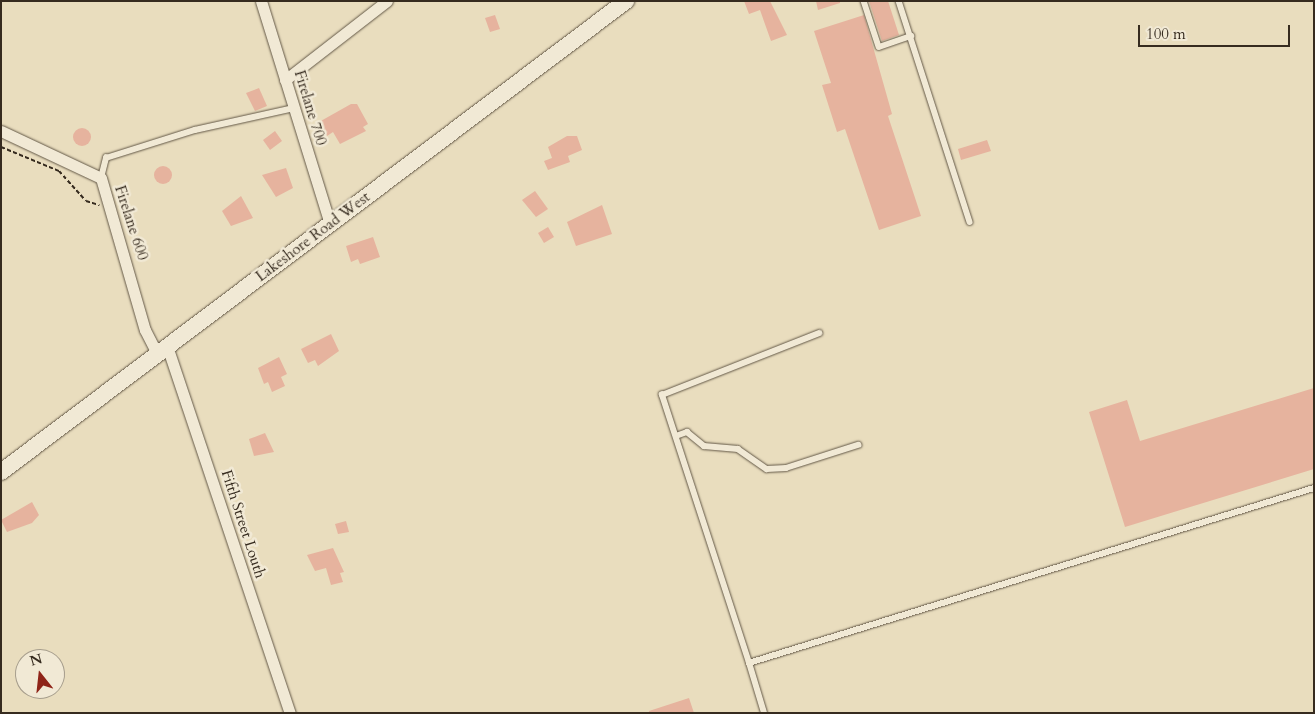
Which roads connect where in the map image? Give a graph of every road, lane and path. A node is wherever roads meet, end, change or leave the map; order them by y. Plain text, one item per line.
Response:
1 (260, 1) edge
2 (387, 1) edge
3 (626, 1) edge
4 (864, 1) edge
5 (899, 1) edge
6 (911, 36) junction
7 (285, 80) junction
8 (294, 108) junction
9 (1, 131) edge
10 (1, 148) edge
11 (100, 178) junction
12 (109, 202) junction
13 (970, 222) dead end
14 (330, 224) junction
15 (819, 333) dead end
16 (162, 350) junction
17 (676, 436) junction
18 (858, 445) dead end
19 (1, 472) edge
20 (1314, 488) edge
21 (749, 663) junction
22 (290, 713) edge
23 (764, 713) edge

1 - 7 street, Firelane 700
2 - 7 street
3 - 14 main road, Lakeshore Road West
4 - 6 lane
5 - 6 lane
6 - 13 lane
7 - 8 street, Firelane 700
8 - 11 lane
8 - 14 street, Firelane 700
9 - 11 street, Firelane 600
10 - 12 path
11 - 12 street, Firelane 600
12 - 16 street, Firelane 600
14 - 16 main road, Lakeshore Road West
15 - 17 lane
16 - 19 main road, Lakeshore Road West
16 - 22 street, Fifth Street Louth
17 - 18 lane
17 - 21 lane
20 - 21 lane
21 - 23 lane

